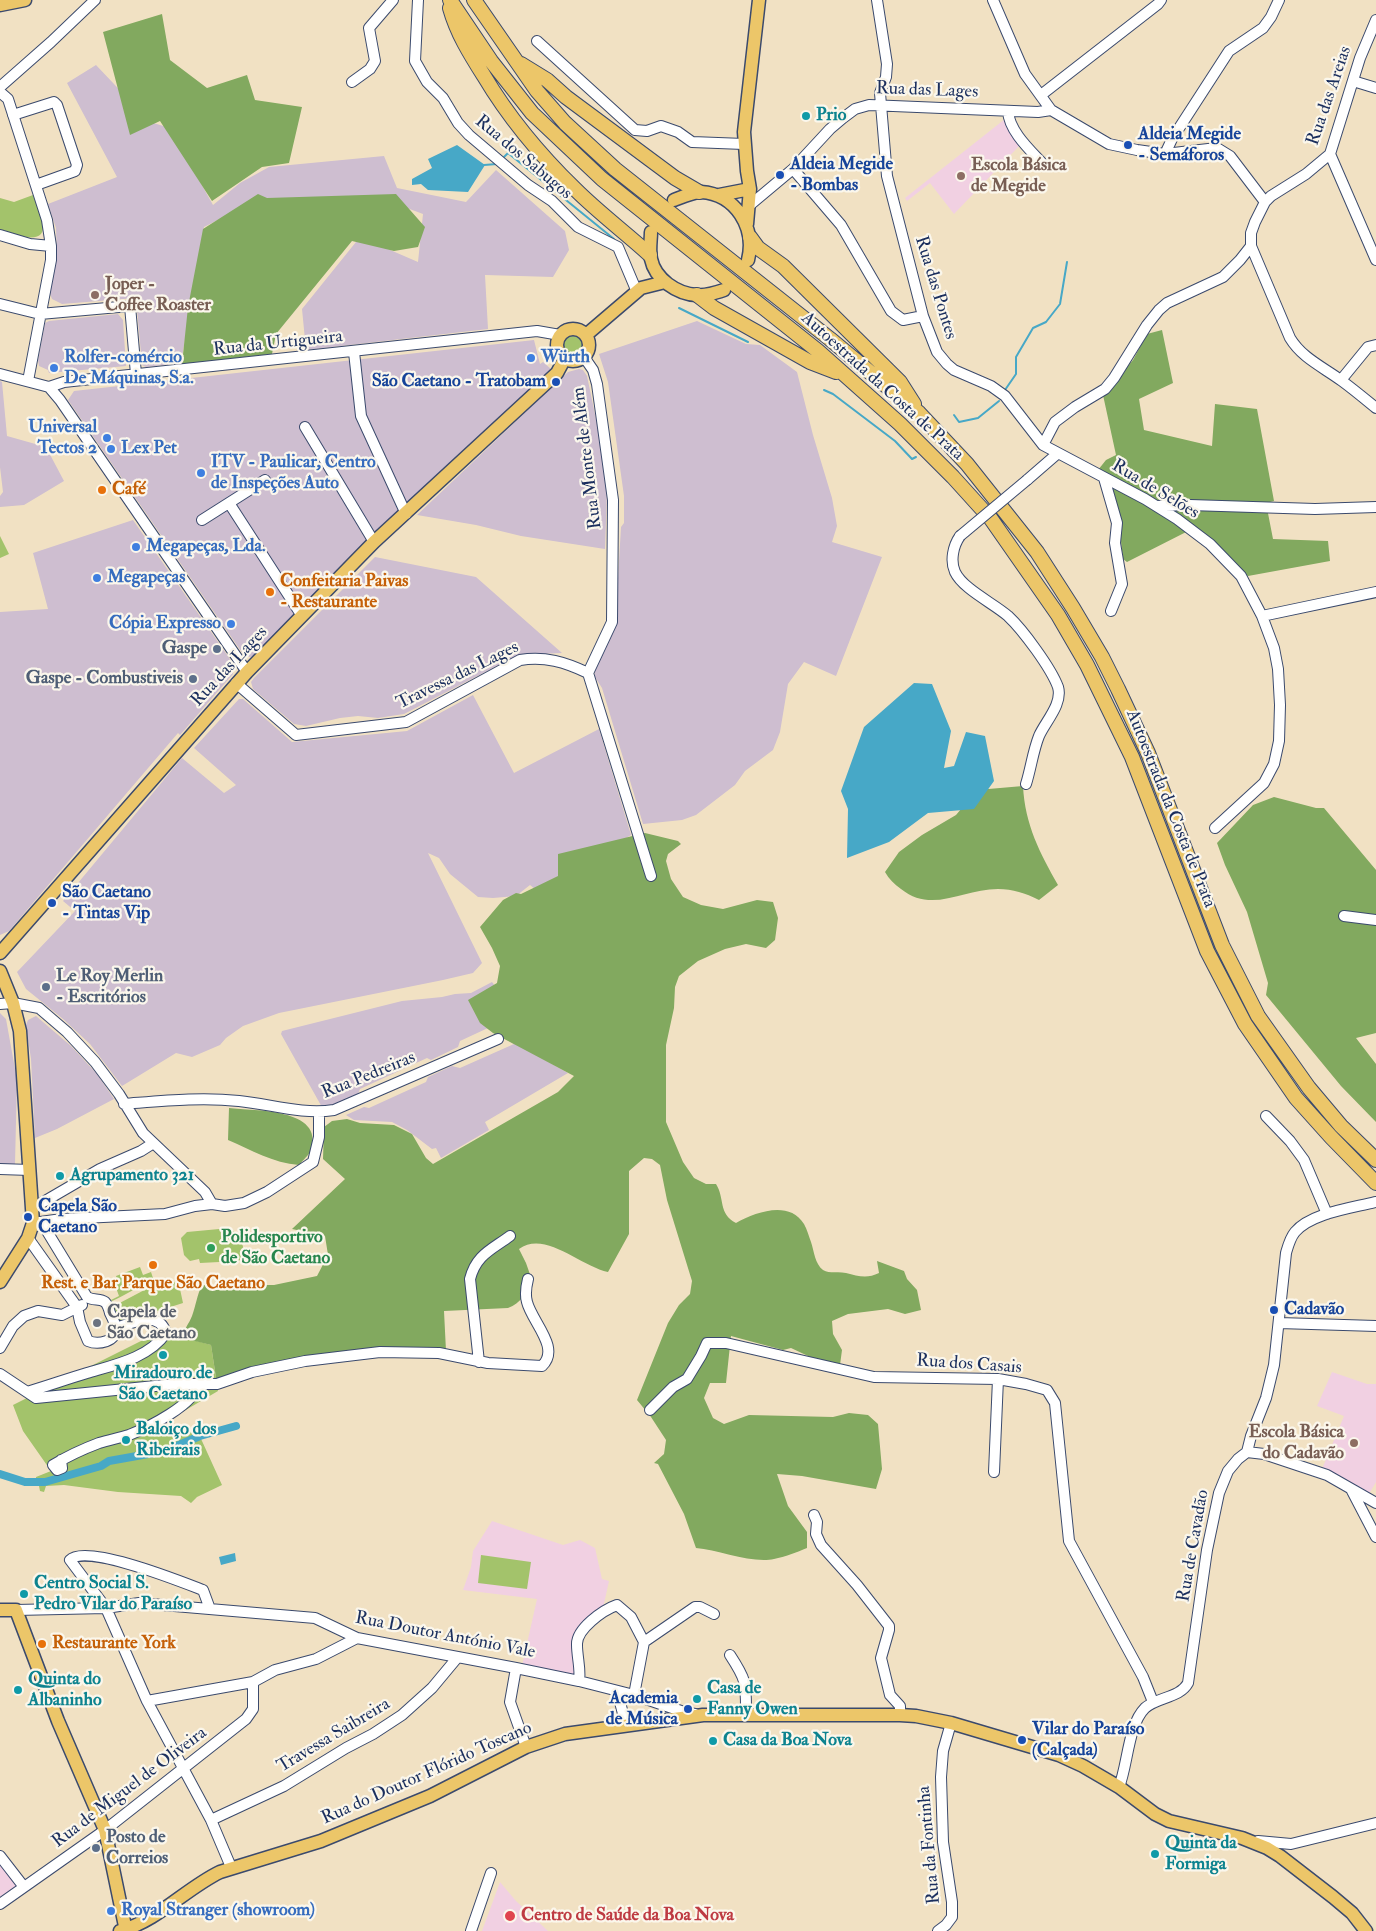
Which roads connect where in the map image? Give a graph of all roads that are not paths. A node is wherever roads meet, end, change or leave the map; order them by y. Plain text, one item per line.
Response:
1 (25, 0) edge
2 (95, 0) edge
3 (393, 0) edge
4 (418, 0) edge
5 (449, 0) edge
6 (474, 0) edge
7 (759, 0) edge
8 (877, 0) edge
9 (993, 0) edge
10 (1161, 0) edge
11 (1279, 0) edge
12 (0, 5) edge
13 (1376, 20) edge
14 (537, 41) dead end
15 (514, 60) junction
16 (1353, 81) junction
17 (352, 82) dead end
18 (0, 87) edge
19 (1376, 88) edge
20 (0, 92) edge
21 (1041, 95) junction
22 (880, 106) junction
23 (1051, 110) junction
24 (1008, 111) junction
25 (13, 115) junction
26 (744, 144) junction
27 (1166, 154) junction
28 (1330, 154) junction
29 (1043, 164) dead end
30 (793, 169) junction
31 (747, 171) junction
32 (36, 185) junction
33 (773, 187) junction
34 (750, 189) junction
35 (699, 192) junction
36 (734, 192) junction
37 (719, 195) junction
38 (674, 200) dead end
39 (1265, 202) junction
40 (750, 205) junction
41 (749, 230) junction
42 (651, 232) dead end
43 (0, 235) edge
44 (51, 246) junction
45 (1251, 246) junction
46 (651, 258) junction
47 (748, 260) dead end
48 (1376, 260) edge
49 (665, 282) junction
50 (639, 290) junction
51 (724, 290) dead end
52 (697, 295) junction
53 (0, 304) edge
54 (40, 314) junction
55 (923, 316) junction
56 (560, 335) junction
57 (586, 335) junction
58 (1376, 346) edge
59 (354, 352) junction
60 (584, 357) junction
61 (565, 358) junction
62 (0, 374) edge
63 (136, 374) junction
64 (842, 374) junction
65 (1341, 380) junction
66 (28, 381) junction
67 (49, 387) junction
68 (1376, 408) edge
69 (919, 413) junction
70 (304, 427) dead end
71 (1044, 445) junction
72 (1057, 454) junction
73 (1104, 478) junction
74 (265, 480) dead end
75 (229, 503) junction
76 (1156, 506) junction
77 (1376, 507) edge
78 (406, 514) junction
79 (202, 520) dead end
80 (374, 542) junction
81 (1376, 592) edge
82 (1111, 611) dead end
83 (302, 616) junction
84 (1262, 616) junction
85 (247, 672) junction
86 (588, 673) junction
87 (236, 683) junction
88 (1026, 784) dead end
89 (1216, 828) dead end
90 (651, 876) dead end
91 (1344, 916) dead end
92 (1376, 920) edge
93 (0, 953) edge
94 (0, 971) edge
95 (13, 1003) junction
96 (0, 1004) edge
97 (498, 1039) dead end
98 (124, 1104) junction
99 (319, 1112) junction
100 (1266, 1116) dead end
101 (152, 1144) junction
102 (1376, 1160) edge
103 (0, 1168) edge
104 (30, 1170) junction
105 (1376, 1183) edge
106 (1375, 1202) edge
107 (212, 1204) junction
108 (33, 1208) junction
109 (1326, 1214) junction
110 (33, 1224) junction
111 (510, 1236) dead end
112 (28, 1238) junction
113 (528, 1279) dead end
114 (0, 1282) edge
115 (92, 1300) junction
116 (76, 1307) junction
117 (1279, 1323) junction
118 (1376, 1326) edge
119 (116, 1328) junction
120 (0, 1348) edge
121 (479, 1362) junction
122 (0, 1374) edge
123 (998, 1379) junction
124 (198, 1384) junction
125 (27, 1392) junction
126 (650, 1410) dead end
127 (1247, 1452) junction
128 (61, 1460) dead end
129 (994, 1472) dead end
130 (1352, 1490) junction
131 (1376, 1503) edge
132 (814, 1515) dead end
133 (1376, 1537) edge
134 (106, 1608) junction
135 (210, 1609) junction
136 (0, 1610) edge
137 (16, 1610) junction
138 (714, 1614) dead end
139 (357, 1638) junction
140 (644, 1642) junction
141 (730, 1654) dead end
142 (457, 1658) junction
143 (516, 1668) junction
144 (579, 1681) junction
145 (253, 1682) junction
146 (617, 1691) junction
147 (634, 1695) junction
148 (147, 1701) junction
149 (1153, 1702) junction
150 (746, 1714) junction
151 (703, 1715) junction
152 (900, 1715) junction
153 (951, 1722) junction
154 (626, 1725) junction
155 (526, 1746) junction
156 (182, 1769) junction
157 (1120, 1787) junction
158 (211, 1820) junction
159 (1376, 1823) edge
160 (105, 1830) junction
161 (1242, 1838) junction
162 (1291, 1844) junction
163 (0, 1856) edge
164 (1280, 1856) junction
165 (231, 1867) junction
166 (491, 1873) dead end
167 (24, 1887) junction
168 (0, 1904) edge
169 (124, 1930) edge
170 (471, 1931) edge
171 (938, 1931) edge
172 (1366, 1931) edge

1 - 12 main road
2 - 18 street
3 - 17 street
4 - 50 street, Rua dos Sabugos
5 - 46 highway
5 - 64 highway, Autoestrada da Costa de Prata
6 - 15 highway, Autoestrada da Costa de Prata
7 - 26 main road
8 - 22 street, Rua das Pontes
9 - 21 street
10 - 21 street
11 - 27 street
13 - 16 street, Rua das Areias
14 - 26 street
15 - 35 highway
15 - 69 highway, Autoestrada da Costa de Prata
16 - 19 street
16 - 28 street, Rua das Areias
20 - 25 street
21 - 23 street
22 - 24 street, Rua das Lages
22 - 30 street, Rua das Lages
22 - 55 street, Rua das Pontes
23 - 24 street, Rua das Lages
23 - 27 street
24 - 29 street
25 - 32 street
25 - 32 street
26 - 31 main road
27 - 39 street
28 - 39 street, Rua das Areias
28 - 48 street
30 - 33 street, Rua das Lages
30 - 55 street
31 - 34 main road
31 - 36 main road
32 - 44 street
33 - 34 street
33 - 40 street, Rua das Lages
34 - 36 main road
34 - 40 main road
35 - 37 main road
35 - 38 main road
36 - 37 main road
37 - 41 main road
39 - 45 street, Rua das Areias
40 - 41 main road
41 - 47 main road
41 - 69 highway
42 - 46 main road
43 - 44 street
44 - 54 street
45 - 65 street
45 - 71 street
46 - 49 main road
46 - 50 main road
49 - 50 main road
49 - 52 main road
50 - 57 main road
51 - 52 main road
52 - 64 highway
53 - 54 street
54 - 63 street
54 - 66 street
55 - 71 street, Rua das Pontes
56 - 57 main road
56 - 59 street, Rua da Urtigueira
56 - 61 main road
57 - 60 main road
58 - 65 street
59 - 63 street, Rua da Urtigueira
59 - 78 street
60 - 61 main road
60 - 86 street, Rua Monte de Além
61 - 78 main road, Rua das Lages
62 - 66 street, Rua da Urtigueira
63 - 67 street, Rua da Urtigueira
64 - 105 highway, Autoestrada da Costa de Prata
65 - 68 street
66 - 67 street, Rua da Urtigueira
67 - 85 street
69 - 102 highway, Autoestrada da Costa de Prata
70 - 80 street
71 - 72 street, Rua das Pontes
72 - 73 street, Rua de Selões
72 - 88 street, bridge
73 - 76 street, Rua de Selões
73 - 82 street
74 - 75 street
75 - 79 street
75 - 83 street
76 - 77 street
76 - 84 street, Rua de Selões
78 - 80 main road, Rua das Lages
80 - 83 main road, Rua das Lages
81 - 84 street
83 - 85 main road, Rua das Lages
84 - 89 street, Rua de Selões
85 - 87 main road, Rua das Lages
86 - 87 street, Travessa das Lages
86 - 90 street
87 - 93 main road, Rua das Lages
91 - 92 street
94 - 95 main road
95 - 96 street
95 - 98 street
95 - 104 main road
97 - 99 street, Rua Pedreiras
98 - 99 street
98 - 101 street
99 - 107 street, Rua Pedreiras
100 - 109 street
101 - 107 street
101 - 108 street
103 - 104 street
104 - 108 main road
106 - 109 street, Rua de Cavadão
107 - 110 street, Rua Pedreiras
108 - 110 main road
109 - 117 street, Rua de Cavadão
110 - 112 main road
110 - 115 street
111 - 121 street
112 - 114 main road
112 - 116 street
113 - 121 street
115 - 116 street
115 - 119 street
116 - 119 street
116 - 120 street
117 - 118 street
117 - 127 street, Rua de Cavadão
119 - 125 street
121 - 124 street
122 - 125 street
123 - 126 street, Rua dos Casais
123 - 129 street
123 - 149 street, Rua dos Casais
124 - 125 street
124 - 128 street
127 - 130 street
127 - 149 street, Rua de Cavadão
130 - 131 street
130 - 133 street
132 - 152 street
134 - 135 street, Rua Doutor António Vale
134 - 135 street
134 - 137 street, Rua Doutor António Vale
134 - 148 street
135 - 139 street, Rua Doutor António Vale
136 - 137 main road, Rua Doutor António Vale
137 - 160 main road
138 - 140 street
139 - 142 street, Rua Doutor António Vale
139 - 145 street
140 - 144 street
140 - 147 street
141 - 150 street
142 - 143 street, Rua Doutor António Vale
142 - 158 street, Travessa Saibreira
143 - 144 street, Rua Doutor António Vale
143 - 155 street
144 - 146 street, Rua Doutor António Vale
145 - 148 street
145 - 156 street, Rua de Miguel de Oliveira
146 - 147 street, Rua Doutor António Vale
146 - 154 street
147 - 151 street, Rua Doutor António Vale
148 - 156 street
149 - 157 street, Rua de Cavadão
150 - 151 main road, Rua do Doutor Flórido Toscano
150 - 152 main road, Rua do Doutor Flórido Toscano
151 - 154 main road, Rua do Doutor Flórido Toscano
152 - 153 main road, Rua do Doutor Flórido Toscano
153 - 157 main road, Rua do Doutor Flórido Toscano
153 - 171 street, Rua da Fontinha
154 - 155 main road, Rua do Doutor Flórido Toscano
155 - 165 main road, Rua do Doutor Flórido Toscano
156 - 158 street
156 - 160 street, Rua de Miguel de Oliveira
157 - 161 main road, Rua do Doutor Flórido Toscano
158 - 165 street
159 - 162 street
160 - 167 street, Rua de Miguel de Oliveira
160 - 169 main road
161 - 162 street
161 - 164 main road, Rua do Doutor Flórido Toscano
162 - 164 street
163 - 167 street
164 - 172 main road, Rua do Doutor Flórido Toscano
165 - 169 main road, Rua do Doutor Flórido Toscano
166 - 170 street
167 - 168 street, Rua de Miguel de Oliveira

